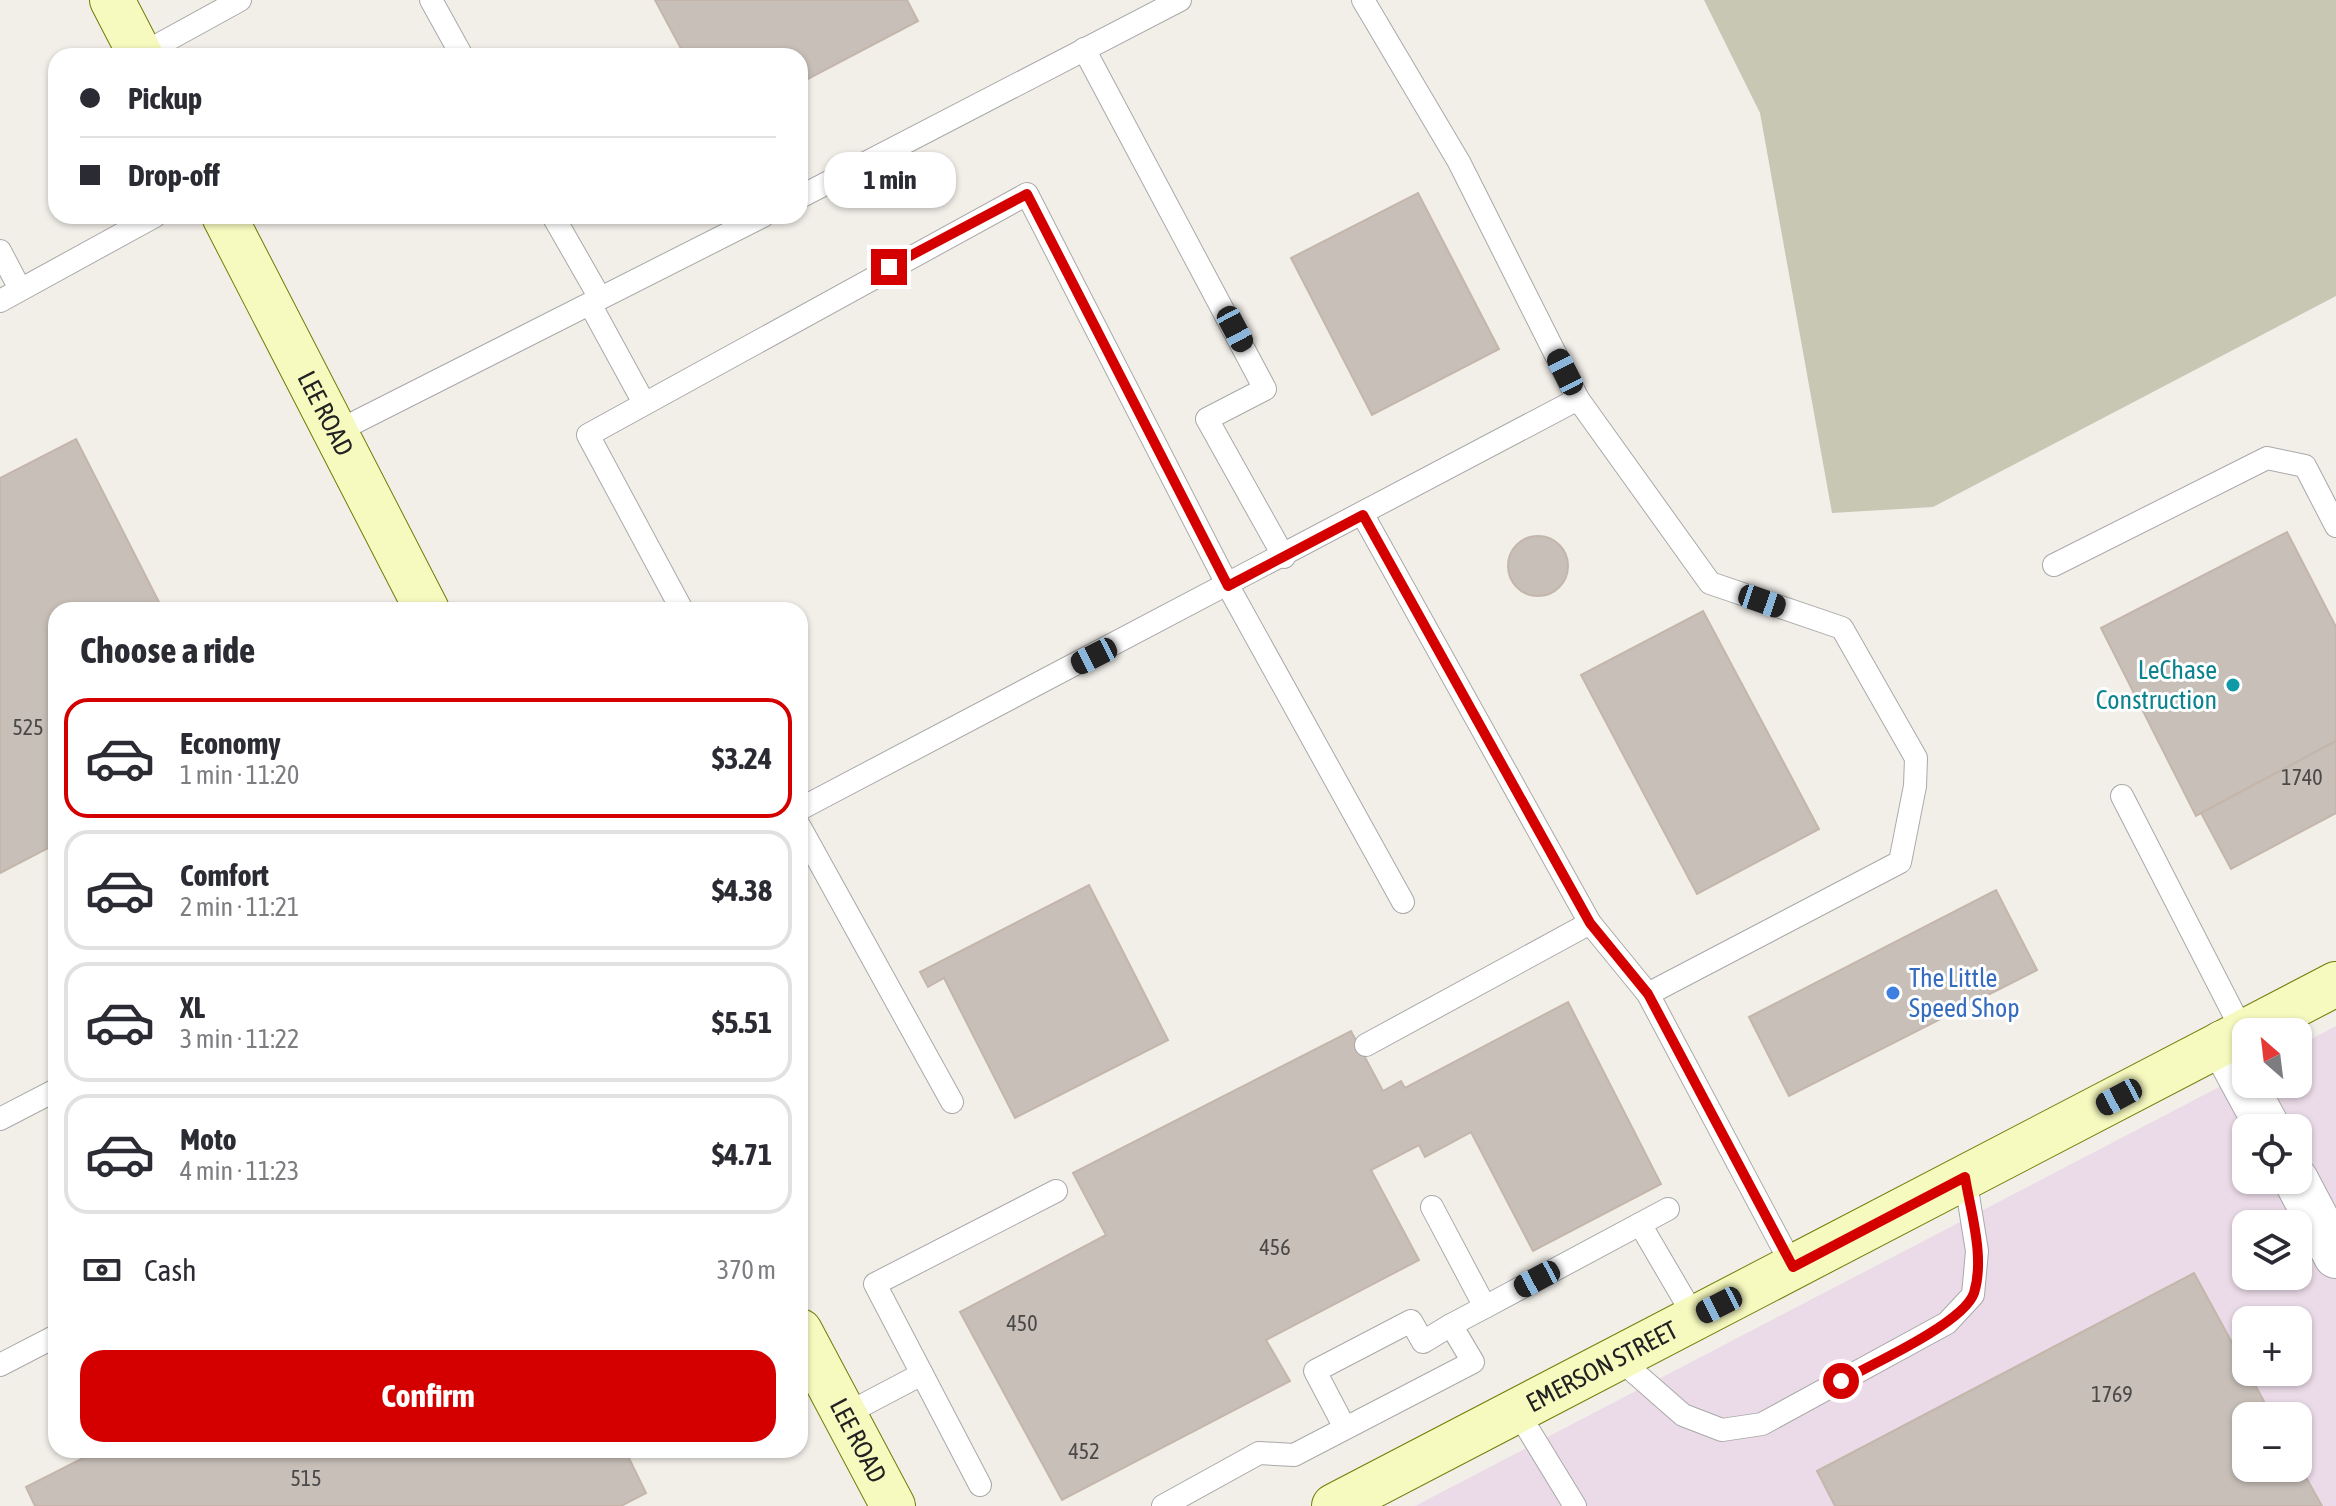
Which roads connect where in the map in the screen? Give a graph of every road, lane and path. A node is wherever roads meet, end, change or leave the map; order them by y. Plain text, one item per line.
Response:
1 (112, 0) edge
2 (240, 0) edge
3 (431, 0) edge
4 (1180, 0) edge
5 (1363, 0) edge
6 (137, 48) edge
7 (154, 48) edge
8 (458, 48) edge
9 (1084, 49) junction
10 (808, 193) edge
11 (140, 224) edge
12 (228, 224) edge
13 (557, 224) edge
14 (747, 224) edge
15 (0, 251) edge
16 (20, 289) junction
17 (0, 301) edge
18 (595, 301) junction
19 (1578, 399) junction
20 (644, 403) junction
21 (336, 432) junction
22 (1363, 515) junction
23 (2336, 526) edge
24 (1284, 557) junction
25 (2054, 565) dead end
26 (1228, 586) junction
27 (423, 602) edge
28 (678, 602) edge
29 (2122, 796) dead end
30 (808, 805) edge
31 (808, 841) edge
32 (1403, 902) dead end
33 (1590, 923) junction
34 (2336, 984) edge
35 (1648, 994) junction
36 (2270, 1018) edge
37 (2232, 1035) edge
38 (2232, 1038) edge
39 (1366, 1045) dead end
40 (48, 1094) edge
41 (952, 1102) dead end
42 (0, 1119) edge
43 (1965, 1177) junction
44 (1056, 1191) dead end
45 (2303, 1194) edge
46 (1432, 1207) dead end
47 (1668, 1209) dead end
48 (1640, 1224) junction
49 (2336, 1256) edge
50 (1793, 1267) junction
51 (1485, 1307) junction
52 (1695, 1318) junction
53 (1451, 1325) junction
54 (48, 1340) edge
55 (808, 1346) edge
56 (1618, 1358) junction
57 (0, 1365) edge
58 (922, 1374) junction
59 (1517, 1411) junction
60 (844, 1415) junction
61 (1345, 1428) junction
62 (980, 1485) dead end
63 (893, 1506) edge
64 (1163, 1506) edge
65 (1334, 1506) edge
66 (1575, 1506) edge

1 - 6 street
2 - 7 lane
3 - 8 lane
4 - 9 lane
5 - 19 lane
9 - 10 lane
9 - 24 lane
11 - 16 lane
12 - 21 street, LEE ROAD
13 - 18 lane
14 - 18 lane
15 - 16 lane
16 - 17 lane
18 - 20 lane
18 - 21 lane
19 - 22 lane
19 - 35 lane
20 - 26 lane
20 - 28 lane
21 - 27 street, LEE ROAD
22 - 24 lane
22 - 33 lane
23 - 25 lane
24 - 26 lane
26 - 30 lane
26 - 32 lane
29 - 37 lane
31 - 41 lane
33 - 35 lane
33 - 39 lane
34 - 36 street, EMERSON STREET
35 - 50 lane
38 - 43 street, EMERSON STREET
40 - 42 lane
43 - 50 street, EMERSON STREET
43 - 56 lane
44 - 58 lane
45 - 49 street
46 - 51 lane
47 - 48 lane
48 - 51 lane
48 - 52 lane
50 - 52 street, EMERSON STREET
51 - 53 lane
52 - 56 street, EMERSON STREET
53 - 61 lane
53 - 61 lane
54 - 57 lane
55 - 60 street, LEE ROAD
56 - 59 street, EMERSON STREET
58 - 60 lane
58 - 62 lane
59 - 65 street, EMERSON STREET
59 - 66 lane
60 - 63 street, LEE ROAD
61 - 64 lane

